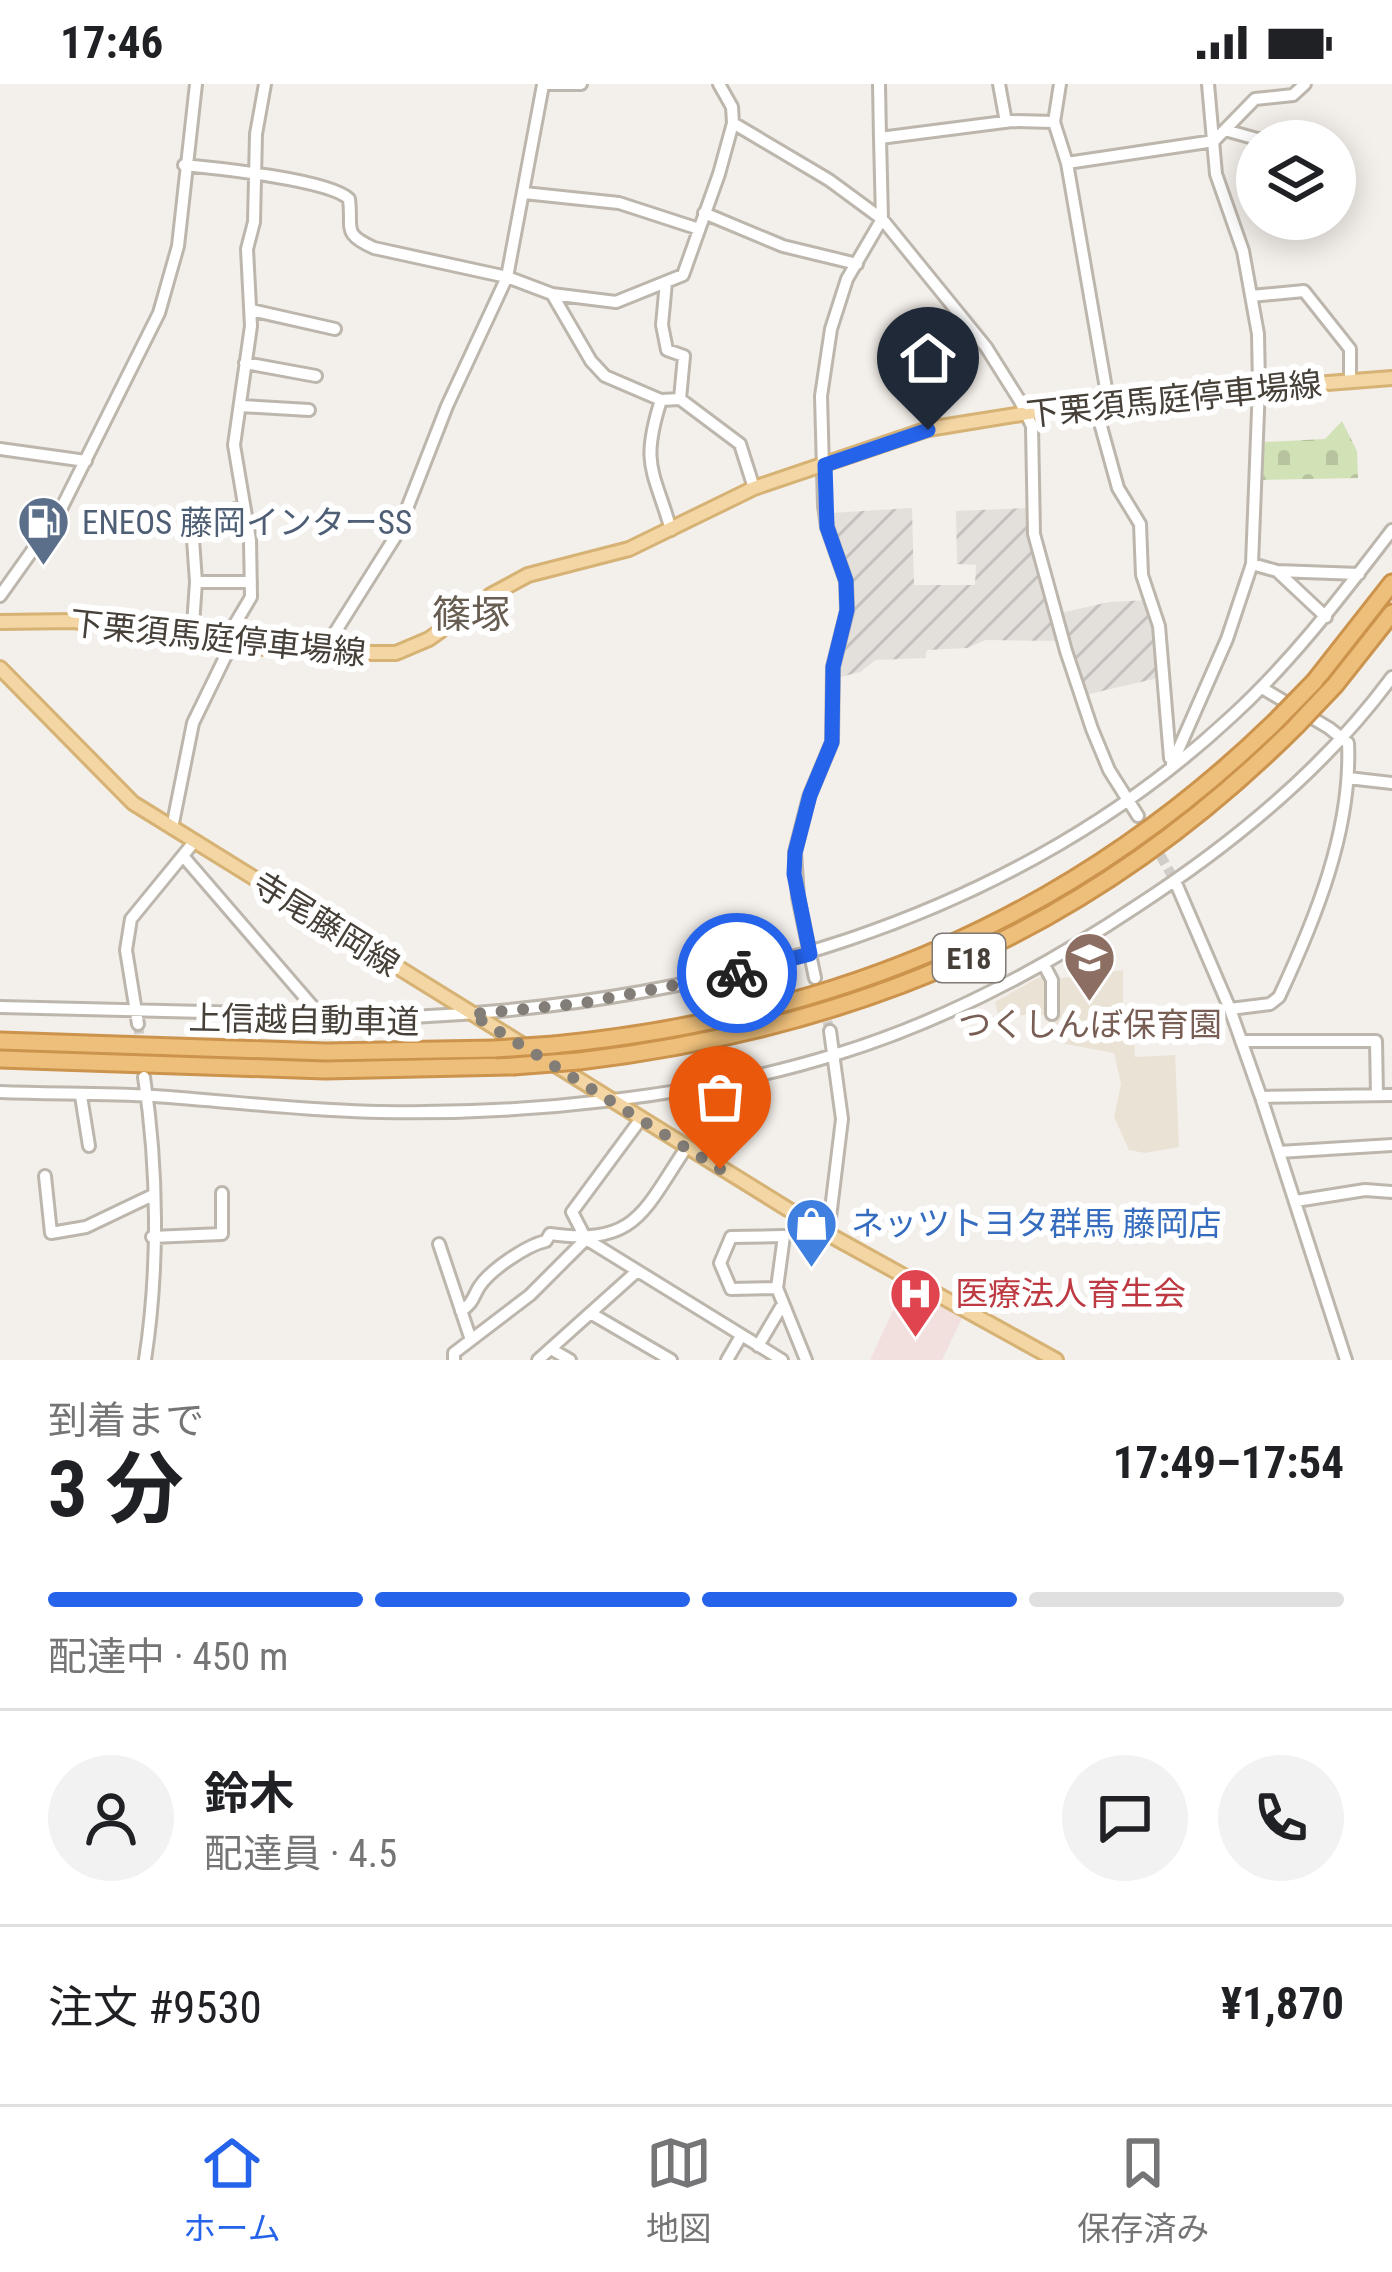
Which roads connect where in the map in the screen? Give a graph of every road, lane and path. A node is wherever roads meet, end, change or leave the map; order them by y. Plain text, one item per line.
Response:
1 (196, 84) edge
2 (265, 84) edge
3 (543, 84) edge
4 (581, 84) edge
5 (719, 84) edge
6 (879, 84) edge
7 (999, 84) edge
8 (1060, 84) edge
9 (1208, 84) edge
10 (1305, 84) edge
11 (1006, 122) junction
12 (1054, 122) junction
13 (733, 123) junction
14 (1225, 130) junction
15 (1236, 133) edge
16 (880, 138) junction
17 (1214, 141) junction
18 (1067, 163) junction
19 (184, 165) junction
20 (254, 173) junction
21 (524, 193) junction
22 (704, 213) junction
23 (882, 219) junction
24 (699, 230) junction
25 (856, 263) junction
26 (507, 277) junction
27 (666, 282) junction
28 (552, 294) junction
29 (1251, 296) junction
30 (251, 310) junction
31 (335, 329) dead end
32 (245, 363) junction
33 (316, 376) dead end
34 (1392, 378) edge
35 (1349, 382) junction
36 (1259, 386) junction
37 (680, 399) junction
38 (662, 400) junction
39 (1101, 400) junction
40 (241, 406) junction
41 (309, 410) dead end
42 (1026, 412) junction
43 (0, 449) edge
44 (86, 460) junction
45 (825, 465) junction
46 (754, 488) junction
47 (244, 506) junction
48 (671, 530) junction
49 (1392, 530) edge
50 (1252, 564) junction
51 (1277, 571) junction
52 (1359, 574) junction
53 (196, 582) junction
54 (250, 582) junction
55 (1392, 584) edge
56 (0, 596) edge
57 (1392, 614) edge
58 (1326, 617) junction
59 (0, 622) edge
60 (192, 639) junction
61 (227, 644) junction
62 (322, 653) junction
63 (0, 668) edge
64 (1392, 676) edge
65 (1262, 688) junction
66 (1340, 736) junction
67 (1170, 767) junction
68 (1348, 778) junction
69 (1392, 783) edge
70 (1127, 798) junction
71 (1138, 816) tunnel mouth
72 (172, 828) junction
73 (194, 842) junction
74 (183, 856) junction
75 (1175, 880) junction
76 (810, 954) junction
77 (1044, 964) junction
78 (815, 978) tunnel mouth
79 (0, 1007) edge
80 (1229, 1009) junction
81 (471, 1014) junction
82 (1052, 1014) dead end
83 (314, 1015) junction
84 (136, 1018) junction
85 (830, 1031) tunnel mouth
86 (0, 1041) edge
87 (1241, 1041) junction
88 (835, 1055) junction
89 (0, 1059) edge
90 (144, 1077) tunnel mouth
91 (0, 1092) edge
92 (1377, 1095) junction
93 (1392, 1095) edge
94 (81, 1096) junction
95 (147, 1096) junction
96 (1261, 1097) junction
97 (605, 1098) junction
98 (640, 1120) junction
99 (1392, 1145) edge
100 (89, 1146) dead end
101 (686, 1148) junction
102 (1279, 1152) junction
103 (45, 1176) dead end
104 (1392, 1192) edge
105 (222, 1193) dead end
106 (153, 1195) junction
107 (1296, 1201) junction
108 (828, 1234) junction
109 (152, 1237) junction
110 (586, 1239) junction
111 (439, 1244) dead end
112 (635, 1273) junction
113 (777, 1288) junction
114 (782, 1306) junction
115 (461, 1311) junction
116 (592, 1315) junction
117 (741, 1336) junction
118 (471, 1340) junction
119 (758, 1346) junction
120 (551, 1348) junction
121 (145, 1360) edge
122 (454, 1360) edge
123 (538, 1360) edge
124 (569, 1360) edge
125 (671, 1360) edge
126 (727, 1360) edge
127 (782, 1360) edge
128 (806, 1360) edge
129 (1056, 1360) edge
130 (1346, 1360) edge

1 - 19 street
2 - 20 street
3 - 4 street
3 - 21 street
5 - 13 street
6 - 16 street
7 - 11 street
8 - 12 street
9 - 17 street
10 - 14 street
11 - 12 street
11 - 16 street
12 - 18 street
13 - 22 street
13 - 23 street
14 - 15 street
14 - 17 street
16 - 23 street
17 - 18 street
17 - 29 street
18 - 39 street
19 - 20 street
19 - 44 street
20 - 26 street
20 - 30 street
21 - 24 street
21 - 26 street
22 - 24 street
22 - 25 street
23 - 25 street
23 - 42 street
24 - 27 street
25 - 45 street
26 - 28 street
26 - 62 street
27 - 28 street
27 - 37 street
28 - 38 street
29 - 35 street
29 - 36 street
30 - 31 street
30 - 32 street
32 - 33 street
32 - 40 street
34 - 35 main road, 下栗須馬庭停車場線
35 - 36 main road, 下栗須馬庭停車場線
36 - 39 main road, 下栗須馬庭停車場線
36 - 50 street
37 - 38 street
37 - 46 street
38 - 48 street
39 - 42 main road, 下栗須馬庭停車場線
39 - 67 street
40 - 41 street
40 - 47 street
42 - 45 main road, 下栗須馬庭停車場線
42 - 70 street
43 - 44 street
44 - 56 street
45 - 46 main road, 下栗須馬庭停車場線
45 - 76 street
46 - 48 main road, 下栗須馬庭停車場線
47 - 53 street
47 - 54 street
48 - 62 main road, 下栗須馬庭停車場線
49 - 52 street
50 - 51 street
50 - 67 street
51 - 52 street
51 - 58 street
52 - 58 street
53 - 54 street
53 - 60 street
54 - 61 street
55 - 86 highway, 上信越自動車道 / E18, bridge
57 - 89 highway, 上信越自動車道 / E18, bridge
58 - 65 street
59 - 60 main road, 下栗須馬庭停車場線
60 - 61 main road, 下栗須馬庭停車場線
61 - 62 main road, 下栗須馬庭停車場線
61 - 72 street
63 - 72 main road, 寺尾藤岡線
64 - 66 street
65 - 66 street
65 - 67 street
66 - 68 street
66 - 75 street
67 - 70 street
68 - 69 street
68 - 80 street
70 - 71 street
70 - 76 street
72 - 73 main road, 寺尾藤岡線
73 - 74 street
73 - 81 main road, 寺尾藤岡線
74 - 83 street
74 - 84 street
75 - 77 street
75 - 80 street
76 - 78 street
76 - 81 street
77 - 82 street
77 - 88 street
79 - 84 street
80 - 87 street
81 - 83 street
81 - 97 main road, 寺尾藤岡線
83 - 84 street
85 - 88 street
87 - 92 street
87 - 96 street
88 - 97 street
88 - 108 street
90 - 95 street
91 - 94 street
92 - 93 street
92 - 96 street
94 - 95 street
94 - 100 street
95 - 97 street
95 - 106 street
96 - 102 street
97 - 98 main road, 寺尾藤岡線
98 - 101 main road, 寺尾藤岡線
98 - 110 street
99 - 102 street
101 - 108 main road, 寺尾藤岡線
101 - 110 street
102 - 107 street
103 - 106 street
104 - 107 street
105 - 109 street
106 - 109 street
107 - 130 street
108 - 129 main road, 寺尾藤岡線
109 - 121 street
110 - 112 street
110 - 115 street
110 - 118 street
111 - 115 street
112 - 116 street
112 - 117 street
113 - 113 street
113 - 114 street
114 - 119 street
114 - 128 street
115 - 118 street
116 - 120 street
116 - 125 street
117 - 119 street
117 - 126 street
118 - 122 street
119 - 127 street
120 - 123 street
120 - 124 street

